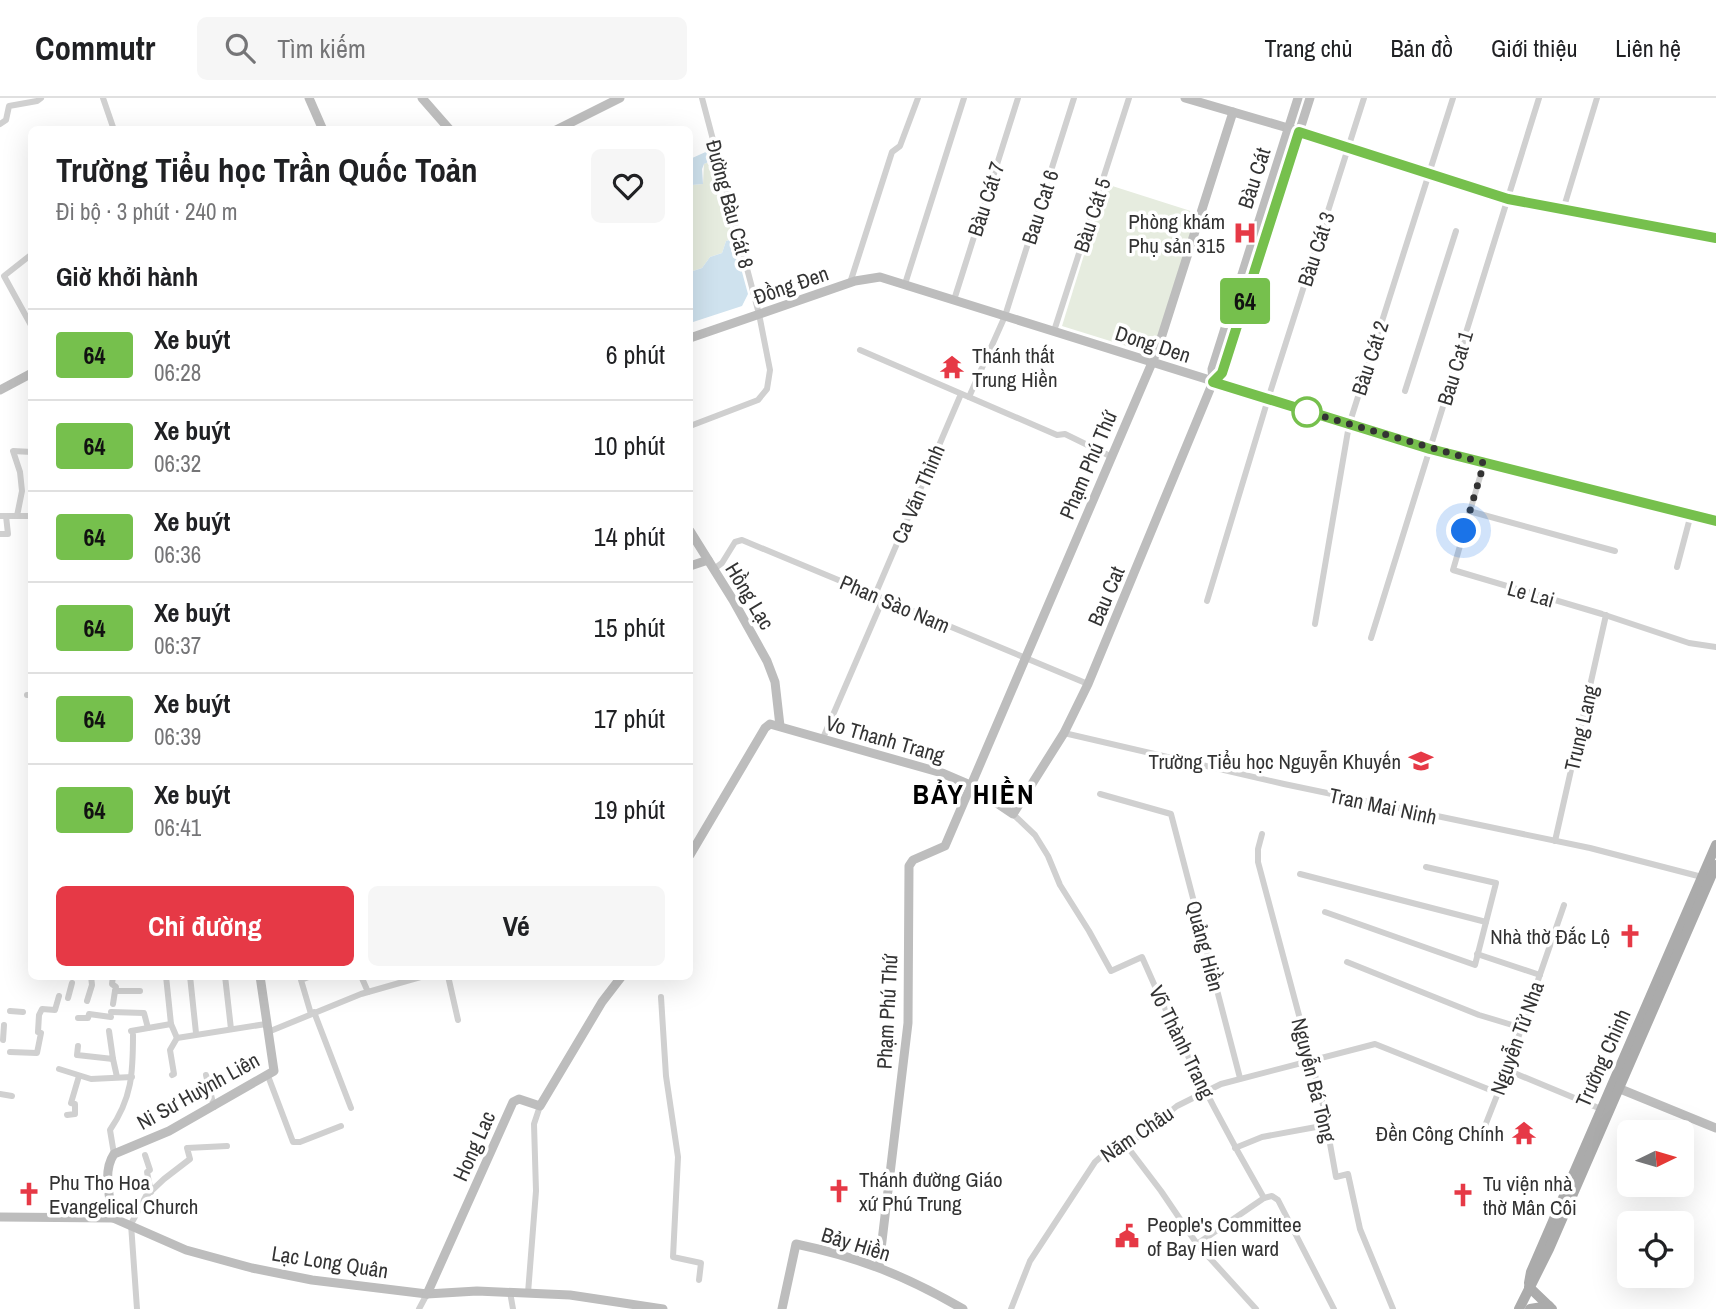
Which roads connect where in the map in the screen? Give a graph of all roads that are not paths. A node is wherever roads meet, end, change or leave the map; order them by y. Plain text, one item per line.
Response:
1 (41, 98) edge
2 (103, 98) edge
3 (309, 98) edge
4 (422, 98) edge
5 (702, 98) edge
6 (918, 98) edge
7 (964, 98) edge
8 (1018, 98) edge
9 (1074, 98) edge
10 (1129, 98) edge
11 (1185, 98) edge
12 (1298, 98) edge
13 (1310, 98) edge
14 (1364, 98) edge
15 (1453, 98) edge
16 (1539, 98) edge
17 (1597, 98) edge
18 (616, 99) edge
19 (1216, 102) edge
20 (1233, 112) junction
21 (0, 124) edge
22 (113, 126) edge
23 (321, 126) edge
24 (446, 126) edge
25 (564, 126) edge
26 (1289, 128) junction
27 (1299, 132) junction
28 (1348, 148) junction
29 (1429, 173) junction
30 (1508, 199) junction
31 (1563, 210) junction
32 (1456, 231) dead end
33 (1716, 238) edge
34 (1248, 256) junction
35 (28, 257) edge
36 (1258, 260) junction
37 (850, 283) junction
38 (905, 284) junction
39 (954, 300) junction
40 (759, 314) junction
41 (1005, 316) junction
42 (28, 320) edge
43 (1054, 331) junction
44 (693, 337) edge
45 (860, 350) dead end
46 (1151, 362) junction
47 (28, 375) edge
48 (1213, 382) junction
49 (0, 390) edge
50 (1405, 391) dead end
51 (961, 394) junction
52 (969, 397) junction
53 (1268, 399) junction
54 (693, 425) edge
55 (1349, 425) junction
56 (1430, 449) junction
57 (28, 452) edge
58 (1110, 456) junction
59 (1484, 463) junction
60 (1469, 512) junction
61 (1691, 514) junction
62 (3, 516) edge
63 (18, 516) junction
64 (28, 516) edge
65 (1716, 521) edge
66 (0, 534) edge
67 (693, 536) edge
68 (1615, 551) dead end
69 (708, 559) junction
70 (693, 565) edge
71 (1677, 567) dead end
72 (714, 569) junction
73 (875, 595) junction
74 (883, 599) junction
75 (1207, 601) dead end
76 (1606, 615) junction
77 (1315, 624) dead end
78 (1371, 638) dead end
79 (1716, 647) edge
80 (1024, 658) junction
81 (1088, 684) junction
82 (780, 726) junction
83 (1064, 733) junction
84 (823, 738) junction
85 (970, 785) junction
86 (1100, 794) dead end
87 (1013, 814) junction
88 (1262, 834) dead end
89 (1555, 841) junction
90 (1716, 845) edge
91 (693, 850) edge
92 (1716, 864) edge
93 (1426, 867) dead end
94 (1300, 874) dead end
95 (1702, 877) junction
96 (1564, 905) dead end
97 (1325, 912) dead end
98 (1486, 922) junction
99 (1477, 954) junction
100 (1347, 962) dead end
101 (1540, 975) junction
102 (91, 980) edge
103 (113, 980) edge
104 (166, 980) edge
105 (190, 980) edge
106 (225, 980) edge
107 (261, 980) edge
108 (303, 980) edge
109 (363, 980) edge
110 (410, 980) edge
111 (449, 980) edge
112 (619, 980) edge
113 (72, 983) dead end
114 (115, 991) junction
115 (140, 991) dead end
116 (368, 992) junction
117 (59, 996) dead end
118 (661, 997) dead end
119 (68, 998) dead end
120 (87, 1001) dead end
121 (9, 1011) dead end
122 (112, 1011) junction
123 (23, 1012) dead end
124 (312, 1013) junction
125 (78, 1018) dead end
126 (458, 1020) dead end
127 (171, 1024) junction
128 (4, 1025) dead end
129 (148, 1028) junction
130 (267, 1028) junction
131 (1521, 1028) junction
132 (231, 1029) junction
133 (109, 1031) dead end
134 (195, 1034) junction
135 (177, 1038) junction
136 (3, 1040) dead end
137 (78, 1046) dead end
138 (10, 1052) dead end
139 (113, 1059) junction
140 (1311, 1060) junction
141 (59, 1069) dead end
142 (1507, 1070) junction
143 (172, 1075) dead end
144 (206, 1075) dead end
145 (79, 1076) junction
146 (268, 1076) junction
147 (117, 1077) junction
148 (132, 1077) junction
149 (1240, 1078) junction
150 (1615, 1087) junction
151 (1205, 1091) junction
152 (1498, 1093) junction
153 (0, 1094) edge
154 (12, 1096) dead end
155 (540, 1106) junction
156 (214, 1107) junction
157 (351, 1108) dead end
158 (1601, 1109) junction
159 (67, 1115) dead end
160 (1327, 1125) junction
161 (341, 1126) dead end
162 (1716, 1128) edge
163 (1483, 1131) dead end
164 (1126, 1145) junction
165 (228, 1146) dead end
166 (1235, 1148) junction
167 (114, 1154) junction
168 (145, 1155) dead end
169 (151, 1192) junction
170 (1567, 1197) junction
171 (1264, 1198) junction
172 (0, 1217) edge
173 (113, 1218) junction
174 (131, 1224) junction
175 (1197, 1244) junction
176 (879, 1266) junction
177 (699, 1280) dead end
178 (1529, 1287) junction
179 (510, 1292) junction
180 (528, 1293) junction
181 (427, 1294) junction
182 (615, 1306) edge
183 (1551, 1308) edge
184 (137, 1309) edge
185 (419, 1309) edge
186 (513, 1309) edge
187 (663, 1309) edge
188 (782, 1309) edge
189 (963, 1309) edge
190 (1011, 1309) edge
191 (1256, 1309) edge
192 (1334, 1309) edge
193 (1393, 1309) edge
194 (1519, 1309) edge
195 (1531, 1309) edge

1 - 21 street
2 - 22 street
3 - 23 street
4 - 24 street
5 - 40 street, Đường Bàu Cát 8
6 - 37 street
7 - 38 street
8 - 39 street, Bàu Cát 7
9 - 41 street, Bau Cat 6
10 - 43 street, Bàu Cát 5
11 - 19 street
12 - 26 street, Bàu Cát
13 - 27 street, Bàu Cát
14 - 28 street, Bàu Cát 3
15 - 29 street, Bàu Cát 2
16 - 30 street, Bau Cat 1
17 - 31 street
18 - 25 street
19 - 20 street
20 - 26 street
20 - 46 street, Phạm Phú Thứ
26 - 27 street
26 - 34 street, Bàu Cát
27 - 28 street
27 - 36 street, Bàu Cát
28 - 29 street
28 - 53 street, Bàu Cát 3
29 - 30 street
29 - 55 street, Bàu Cát 2
30 - 31 street
30 - 56 street, Bau Cat 1
31 - 33 street
32 - 50 street
34 - 36 street
34 - 48 street, Bàu Cát
35 - 42 street
36 - 48 street, Bàu Cát
37 - 38 street, Đồng Đen
37 - 40 street, Đồng Đen
38 - 39 street, Dong Den
39 - 41 street, Dong Den
40 - 44 street, Đồng Đen
40 - 54 street, Đường Bàu Cát 8
41 - 43 street, Dong Den
41 - 52 street, Bau Cat 6
43 - 46 street, Dong Den
45 - 51 street
46 - 48 street, Dong Den
46 - 58 street, Phạm Phú Thứ
47 - 49 street
48 - 53 street, Dong Den
48 - 81 street, Bau Cat
51 - 52 street
51 - 73 street, Ca Văn Thỉnh
52 - 58 street
53 - 55 street, Dong Den
53 - 75 street, Bàu Cát 3
55 - 56 street, Dong Den
55 - 77 street, Bàu Cát 2
56 - 59 street, Dong Den
56 - 78 street, Bau Cat 1
57 - 63 street
58 - 80 street, Phạm Phú Thứ
59 - 60 street, Le Lai
59 - 61 street, Dong Den
60 - 68 street
60 - 76 street, Le Lai
61 - 65 street, Dong Den
61 - 71 street
62 - 63 street
62 - 66 street
63 - 64 street
67 - 69 street, Hồng Lạc
69 - 70 street
69 - 72 street, Hồng Lạc
72 - 73 street, Phan Sào Nam
72 - 82 street
73 - 74 street, Phan Sào Nam
74 - 80 street, Phan Sào Nam
74 - 84 street
76 - 79 street, Le Lai
76 - 89 street, Trung Lang
80 - 81 street, Phan Sào Nam
80 - 85 street, Phạm Phú Thứ
81 - 83 street, Bau Cat
82 - 84 street, Vo Thanh Trang
82 - 91 street
83 - 87 street, Bau Cat
83 - 89 street, Tran Mai Ninh
84 - 85 street, Vo Thanh Trang
85 - 87 street, Vo Thanh Trang
85 - 176 street, Phạm Phú Thứ
86 - 149 street, Quảng Hiền
87 - 151 street, Võ Thành Trang
88 - 140 street, Nguyễn Bá Tòng
89 - 95 street, Tran Mai Ninh
90 - 95 main road, Trường Chinh
92 - 150 main road, Trường Chinh
93 - 98 street
94 - 98 street
95 - 150 main road, Trường Chinh
96 - 101 street, Nguyễn Tử Nha
97 - 99 street
98 - 99 street
99 - 101 street
100 - 131 street
101 - 131 street, Nguyễn Tử Nha
102 - 120 street
103 - 114 street
104 - 127 street
105 - 134 street
106 - 132 street
107 - 130 street, Ni Sư Huỳnh Liên
108 - 124 street
109 - 116 street
110 - 116 street
111 - 126 street
112 - 155 street
113 - 119 street
114 - 115 street
114 - 122 street
116 - 124 street
117 - 138 street
118 - 177 street
121 - 123 street
122 - 125 street
122 - 129 street
124 - 130 street
124 - 157 street
127 - 129 street
127 - 135 street
128 - 136 street
129 - 148 street
130 - 132 street
130 - 146 street, Ni Sư Huỳnh Liên
131 - 142 street, Nguyễn Tử Nha
132 - 134 street
133 - 139 street
134 - 135 street
135 - 143 street
137 - 139 street
139 - 147 street
140 - 149 street, Năm Châu
140 - 152 street, Năm Châu
140 - 160 street, Nguyễn Bá Tòng
141 - 145 street
142 - 152 street, Nguyễn Tử Nha
142 - 158 street
144 - 156 street
145 - 147 street
145 - 159 street
146 - 156 street, Ni Sư Huỳnh Liên
146 - 161 street
147 - 148 street
148 - 167 street
149 - 151 street, Năm Châu
150 - 158 main road, Trường Chinh
150 - 162 street
150 - 170 main road, Trường Chinh
151 - 164 street, Năm Châu
151 - 166 street, Võ Thành Trang
152 - 163 street, Nguyễn Tử Nha
153 - 154 street
155 - 180 street
155 - 181 street, Hong Lac
156 - 167 street, Ni Sư Huỳnh Liên
158 - 170 main road, Trường Chinh
160 - 166 street
160 - 193 street, Nguyễn Bá Tòng
164 - 175 street
164 - 190 street, Năm Châu
165 - 169 street
166 - 171 street, Võ Thành Trang
167 - 173 street
168 - 169 street
169 - 174 street
170 - 178 main road, Trường Chinh
171 - 175 street
171 - 192 street, Võ Thành Trang
172 - 173 street, Lạc Long Quân
173 - 174 street, Lạc Long Quân
174 - 181 street, Lạc Long Quân
174 - 184 street
175 - 191 street
176 - 188 street, Bảy Hiền
176 - 189 street, Bảy Hiền
178 - 183 main road
178 - 194 main road, Trường Chinh
179 - 180 street, Lạc Long Quân
179 - 181 street, Lạc Long Quân
179 - 186 street
180 - 182 street, Lạc Long Quân
181 - 185 street
182 - 187 street, Lạc Long Quân
183 - 195 main road

